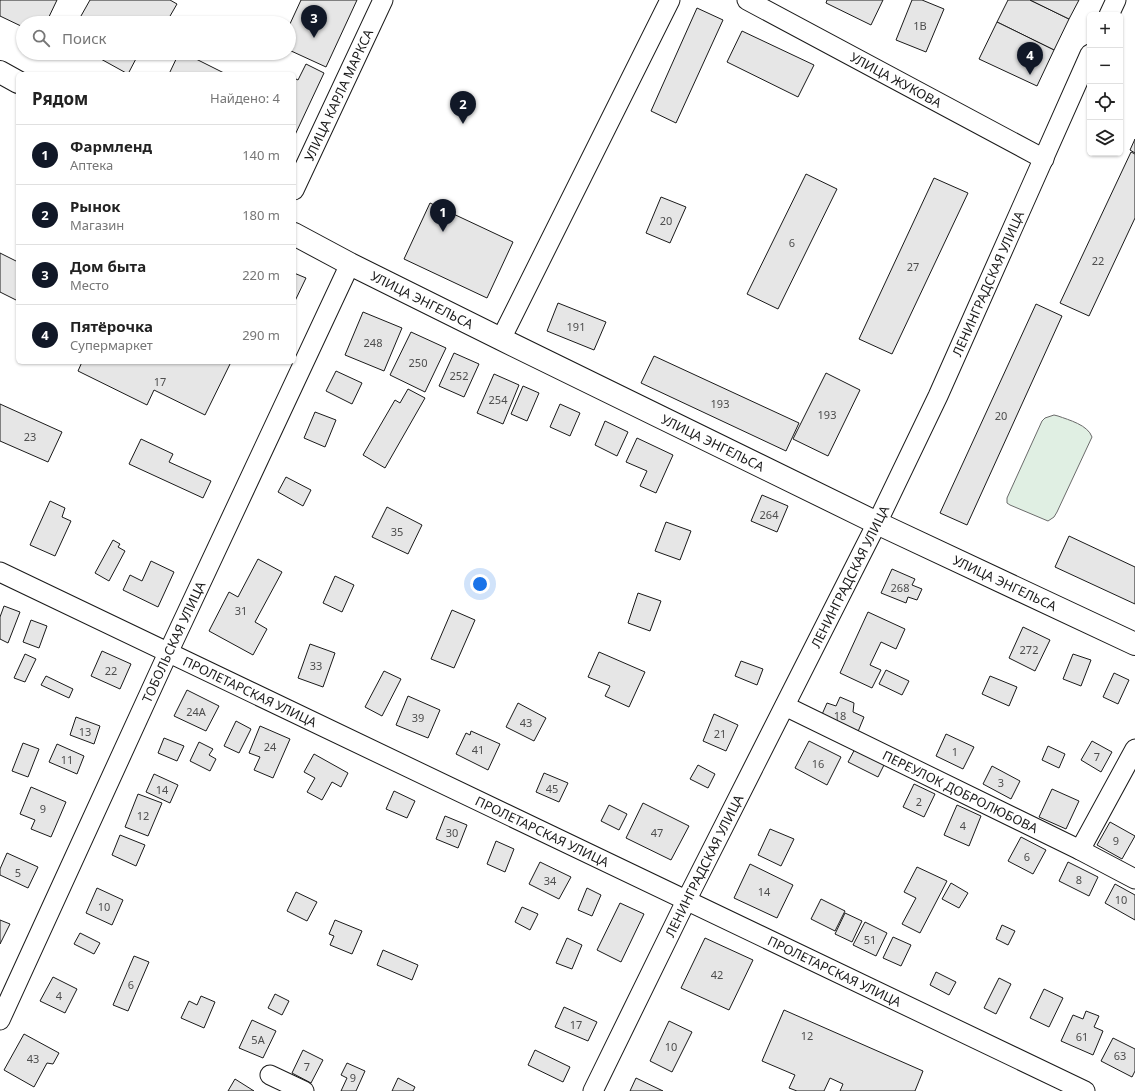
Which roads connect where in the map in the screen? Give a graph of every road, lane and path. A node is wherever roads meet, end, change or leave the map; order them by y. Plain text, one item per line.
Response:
1 (383, 0) edge
2 (670, 0) edge
3 (747, 0) edge
4 (1116, 0) edge
5 (1110, 12) edge
6 (1087, 61) edge
7 (0, 72) edge
8 (16, 81) edge
9 (1044, 159) junction
10 (296, 186) edge
11 (296, 235) edge
12 (350, 264) junction
13 (501, 339) junction
14 (877, 523) junction
15 (0, 572) edge
16 (1135, 644) edge
17 (168, 653) junction
18 (785, 706) junction
19 (1135, 749) edge
20 (1080, 850) junction
21 (1135, 879) edge
22 (686, 900) junction
23 (0, 1020) edge
24 (270, 1075) dead end
25 (304, 1091) edge
26 (593, 1091) edge
27 (1084, 1091) edge

1 - 10 street, УЛИЦА КАРЛА МАРКСА
2 - 13 street
3 - 9 street, УЛИЦА ЖУКОВА
4 - 5 street
6 - 9 street, ЛЕНИНГРАДСКАЯ УЛИЦА
7 - 8 main road
9 - 14 street, ЛЕНИНГРАДСКАЯ УЛИЦА
11 - 12 main road, УЛИЦА ЭНГЕЛЬСА
12 - 13 main road, УЛИЦА ЭНГЕЛЬСА
12 - 17 street, ТОБОЛЬСКАЯ УЛИЦА
13 - 14 main road, УЛИЦА ЭНГЕЛЬСА
14 - 16 main road, УЛИЦА ЭНГЕЛЬСА
14 - 18 street, ЛЕНИНГРАДСКАЯ УЛИЦА
15 - 17 street, ПРОЛЕТАРСКАЯ УЛИЦА
17 - 22 street, ПРОЛЕТАРСКАЯ УЛИЦА
17 - 23 street, ТОБОЛЬСКАЯ УЛИЦА
18 - 20 street, ПЕРЕУЛОК ДОБРОЛЮБОВА
18 - 22 street, ЛЕНИНГРАДСКАЯ УЛИЦА
19 - 20 street
20 - 21 street, ПЕРЕУЛОК ДОБРОЛЮБОВА
22 - 26 street, ЛЕНИНГРАДСКАЯ УЛИЦА
22 - 27 street, ПРОЛЕТАРСКАЯ УЛИЦА
24 - 25 street

